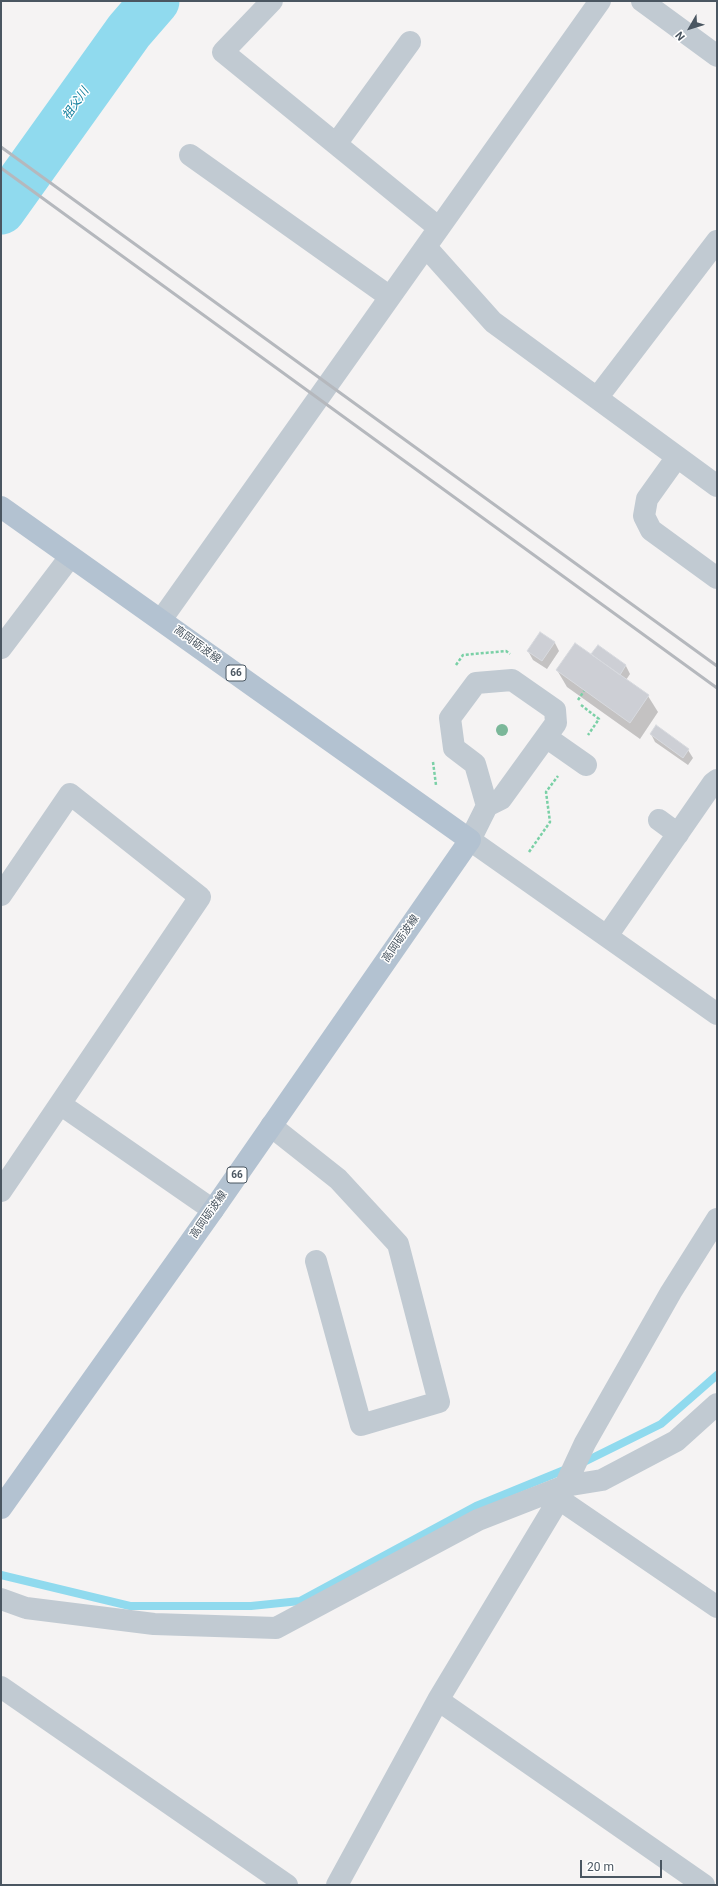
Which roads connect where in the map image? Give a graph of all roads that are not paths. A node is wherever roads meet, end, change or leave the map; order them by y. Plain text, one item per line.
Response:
1 (272, 1) edge
2 (600, 1) edge
3 (642, 1) edge
4 (410, 42) dead end
5 (717, 56) edge
6 (336, 144) junction
7 (190, 155) dead end
8 (440, 228) junction
9 (717, 241) edge
10 (426, 247) junction
11 (390, 297) junction
12 (597, 398) junction
13 (677, 457) junction
14 (717, 486) edge
15 (1, 507) edge
16 (70, 557) junction
17 (717, 578) edge
18 (161, 620) junction
19 (1, 648) edge
20 (546, 737) junction
21 (579, 760) road end
22 (717, 780) edge
23 (487, 806) junction
24 (659, 820) dead end
25 (678, 834) junction
26 (470, 840) junction
27 (1, 895) edge
28 (607, 936) junction
29 (717, 1014) edge
30 (60, 1104) junction
31 (271, 1126) junction
32 (1, 1191) edge
33 (213, 1210) junction
34 (717, 1220) edge
35 (316, 1261) dead end
36 (717, 1404) edge
37 (562, 1493) junction
38 (1, 1508) edge
39 (1, 1599) edge
40 (717, 1607) edge
41 (1, 1688) edge
42 (438, 1700) junction
43 (287, 1885) edge
44 (337, 1885) edge
45 (704, 1885) edge

1 - 6 street
2 - 8 street
3 - 5 street
4 - 6 street
6 - 8 street
7 - 11 street
8 - 10 street
9 - 12 street
10 - 11 street
10 - 12 street
11 - 18 street
12 - 13 street
13 - 14 street
13 - 17 street
15 - 16 main road, 高岡砺波線 / 66
16 - 18 main road, 高岡砺波線 / 66
16 - 19 street
18 - 26 main road, 高岡砺波線 / 66
20 - 21 street
20 - 23 street
20 - 23 street
22 - 25 street
23 - 26 street
24 - 25 street
25 - 28 street
26 - 28 street
26 - 31 main road, 高岡砺波線 / 66
27 - 30 street
28 - 29 street
30 - 32 street
30 - 33 street
31 - 33 main road, 高岡砺波線 / 66
31 - 35 street
33 - 38 main road, 高岡砺波線 / 66
34 - 37 street
36 - 37 street
37 - 39 street
37 - 40 street
37 - 42 street
41 - 43 street
42 - 44 street
42 - 45 street

